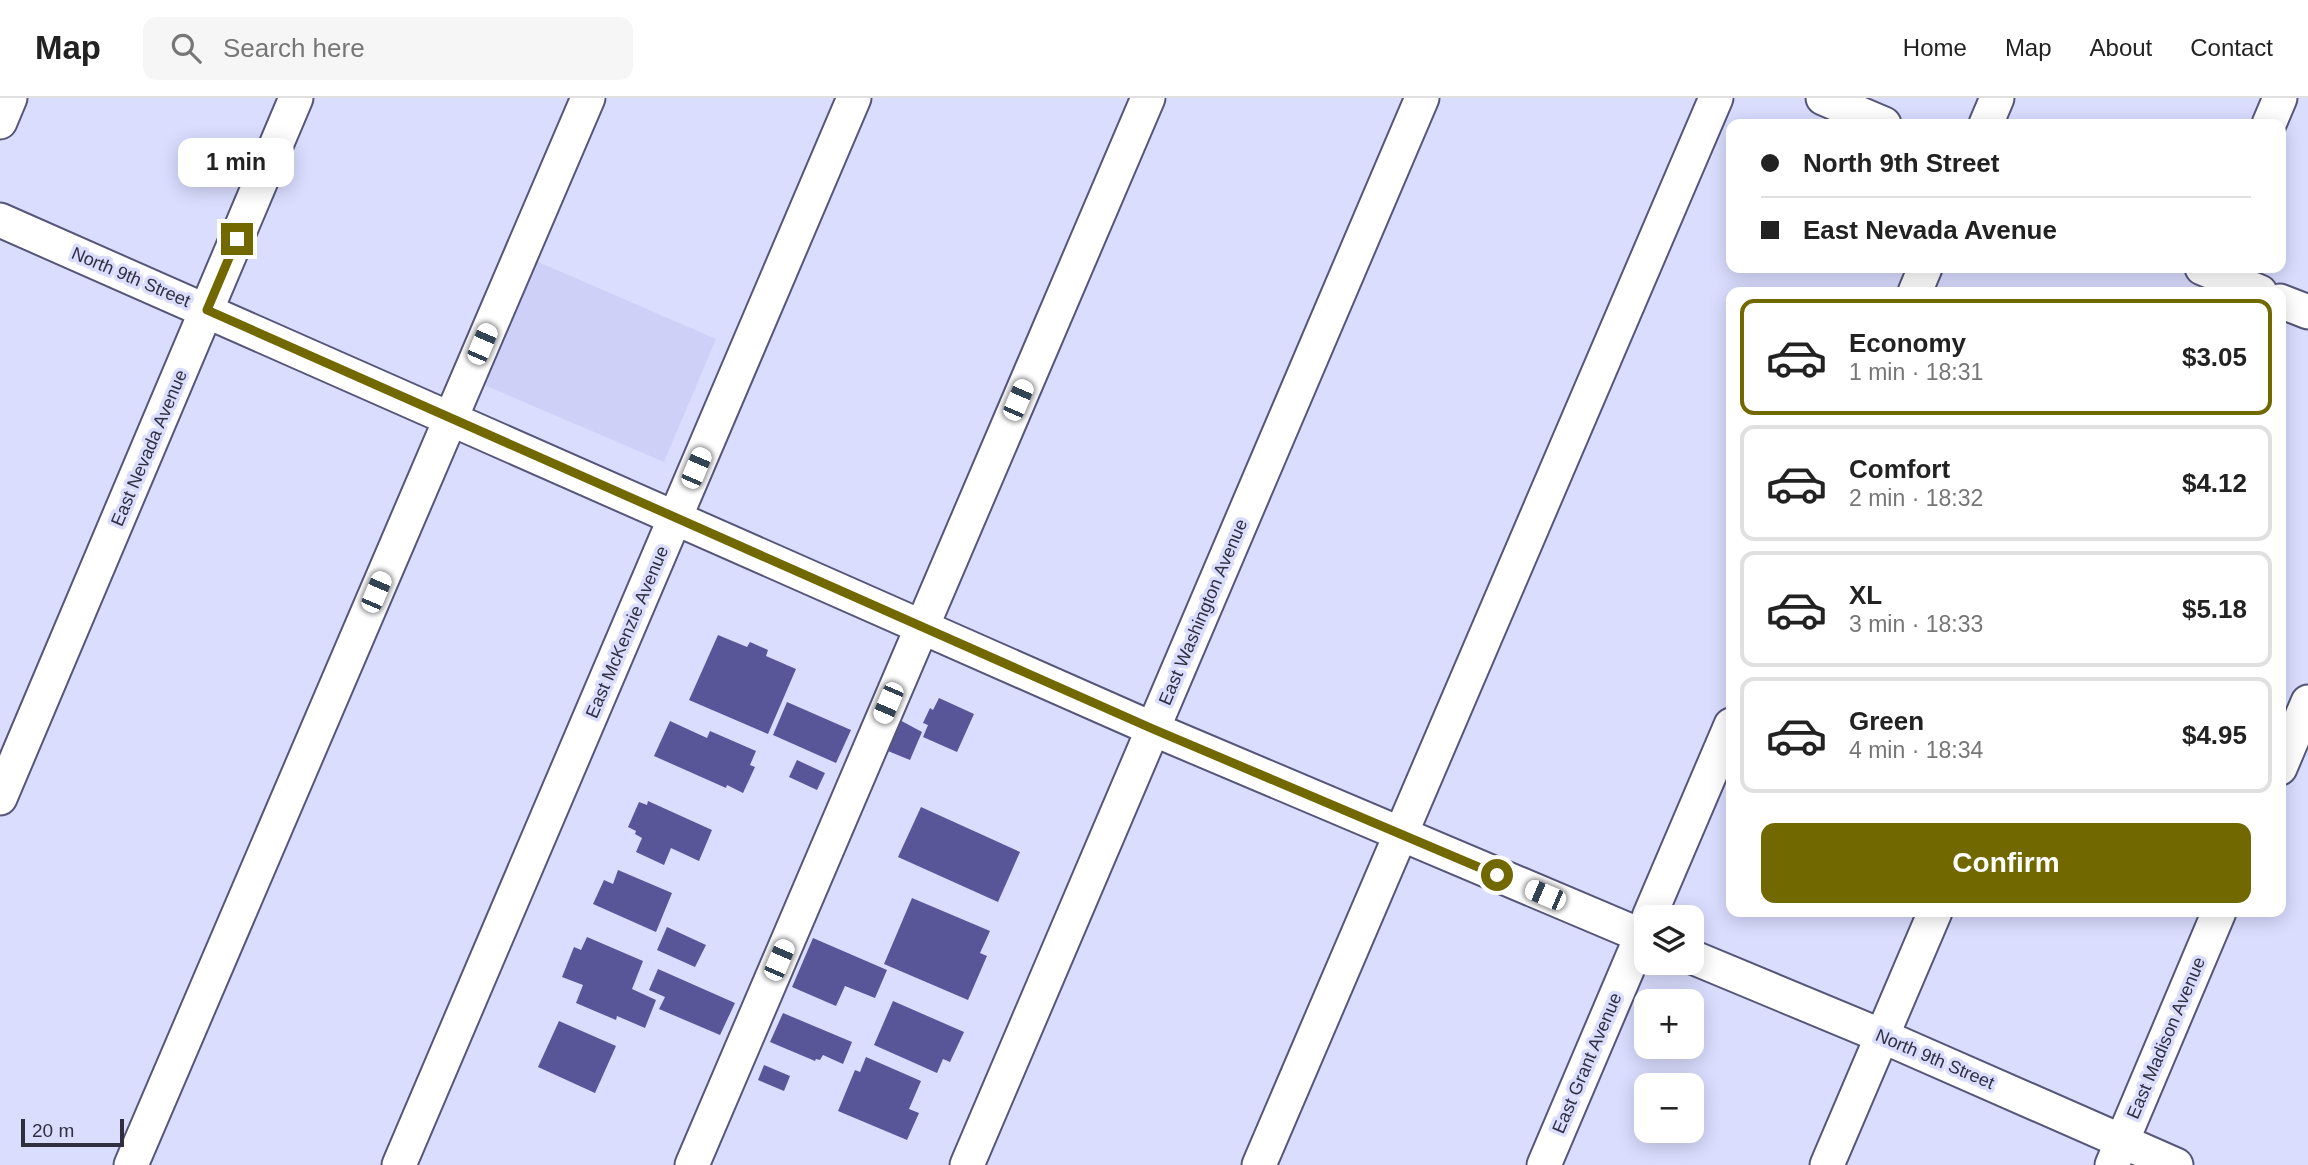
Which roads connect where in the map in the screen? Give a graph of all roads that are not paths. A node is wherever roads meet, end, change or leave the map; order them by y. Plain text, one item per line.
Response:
1 (10, 98) edge
2 (296, 98) edge
3 (588, 98) edge
4 (854, 98) edge
5 (1147, 98) edge
6 (1422, 98) edge
7 (1716, 98) edge
8 (1823, 98) edge
9 (1997, 98) edge
10 (2280, 98) edge
11 (1872, 119) edge
12 (1988, 119) edge
13 (2271, 119) edge
14 (0, 122) edge
15 (0, 220) edge
16 (2204, 274) edge
17 (2244, 287) edge
18 (2286, 303) edge
19 (207, 310) junction
20 (2308, 312) edge
21 (451, 418) junction
22 (675, 517) junction
23 (921, 626) junction
24 (2308, 702) edge
25 (1153, 729) junction
26 (1726, 737) edge
27 (2286, 754) edge
28 (0, 798) edge
29 (1401, 834) junction
30 (1656, 905) edge
31 (1933, 917) edge
32 (2217, 917) edge
33 (1634, 924) edge
34 (1634, 957) edge
35 (1704, 962) edge
36 (1882, 1036) junction
37 (2118, 1152) edge
38 (131, 1165) edge
39 (399, 1165) edge
40 (692, 1165) edge
41 (967, 1165) edge
42 (1259, 1165) edge
43 (1544, 1165) edge
44 (1827, 1165) edge
45 (2176, 1165) edge

1 - 14 street
2 - 19 street, East Nevada Avenue
3 - 21 street
4 - 22 street, East McKenzie Avenue
5 - 23 street
6 - 25 street, East Washington Avenue
7 - 29 street
8 - 11 street
9 - 12 street
10 - 13 street
15 - 19 street, North 9th Street
16 - 17 street
18 - 20 street
19 - 21 street, North 9th Street
19 - 28 street, East Nevada Avenue
21 - 22 street, North 9th Street
21 - 38 street
22 - 23 street, North 9th Street
22 - 39 street, East McKenzie Avenue
23 - 25 street, North 9th Street
23 - 40 street
24 - 27 street
25 - 29 street, North 9th Street
25 - 41 street, East Washington Avenue
26 - 30 street, East Grant Avenue
29 - 33 street, North 9th Street
29 - 42 street
31 - 36 street
32 - 37 street, East Madison Avenue
34 - 43 street, East Grant Avenue
35 - 36 street, North 9th Street
36 - 37 street, North 9th Street
36 - 44 street
37 - 45 street, North 9th Street

